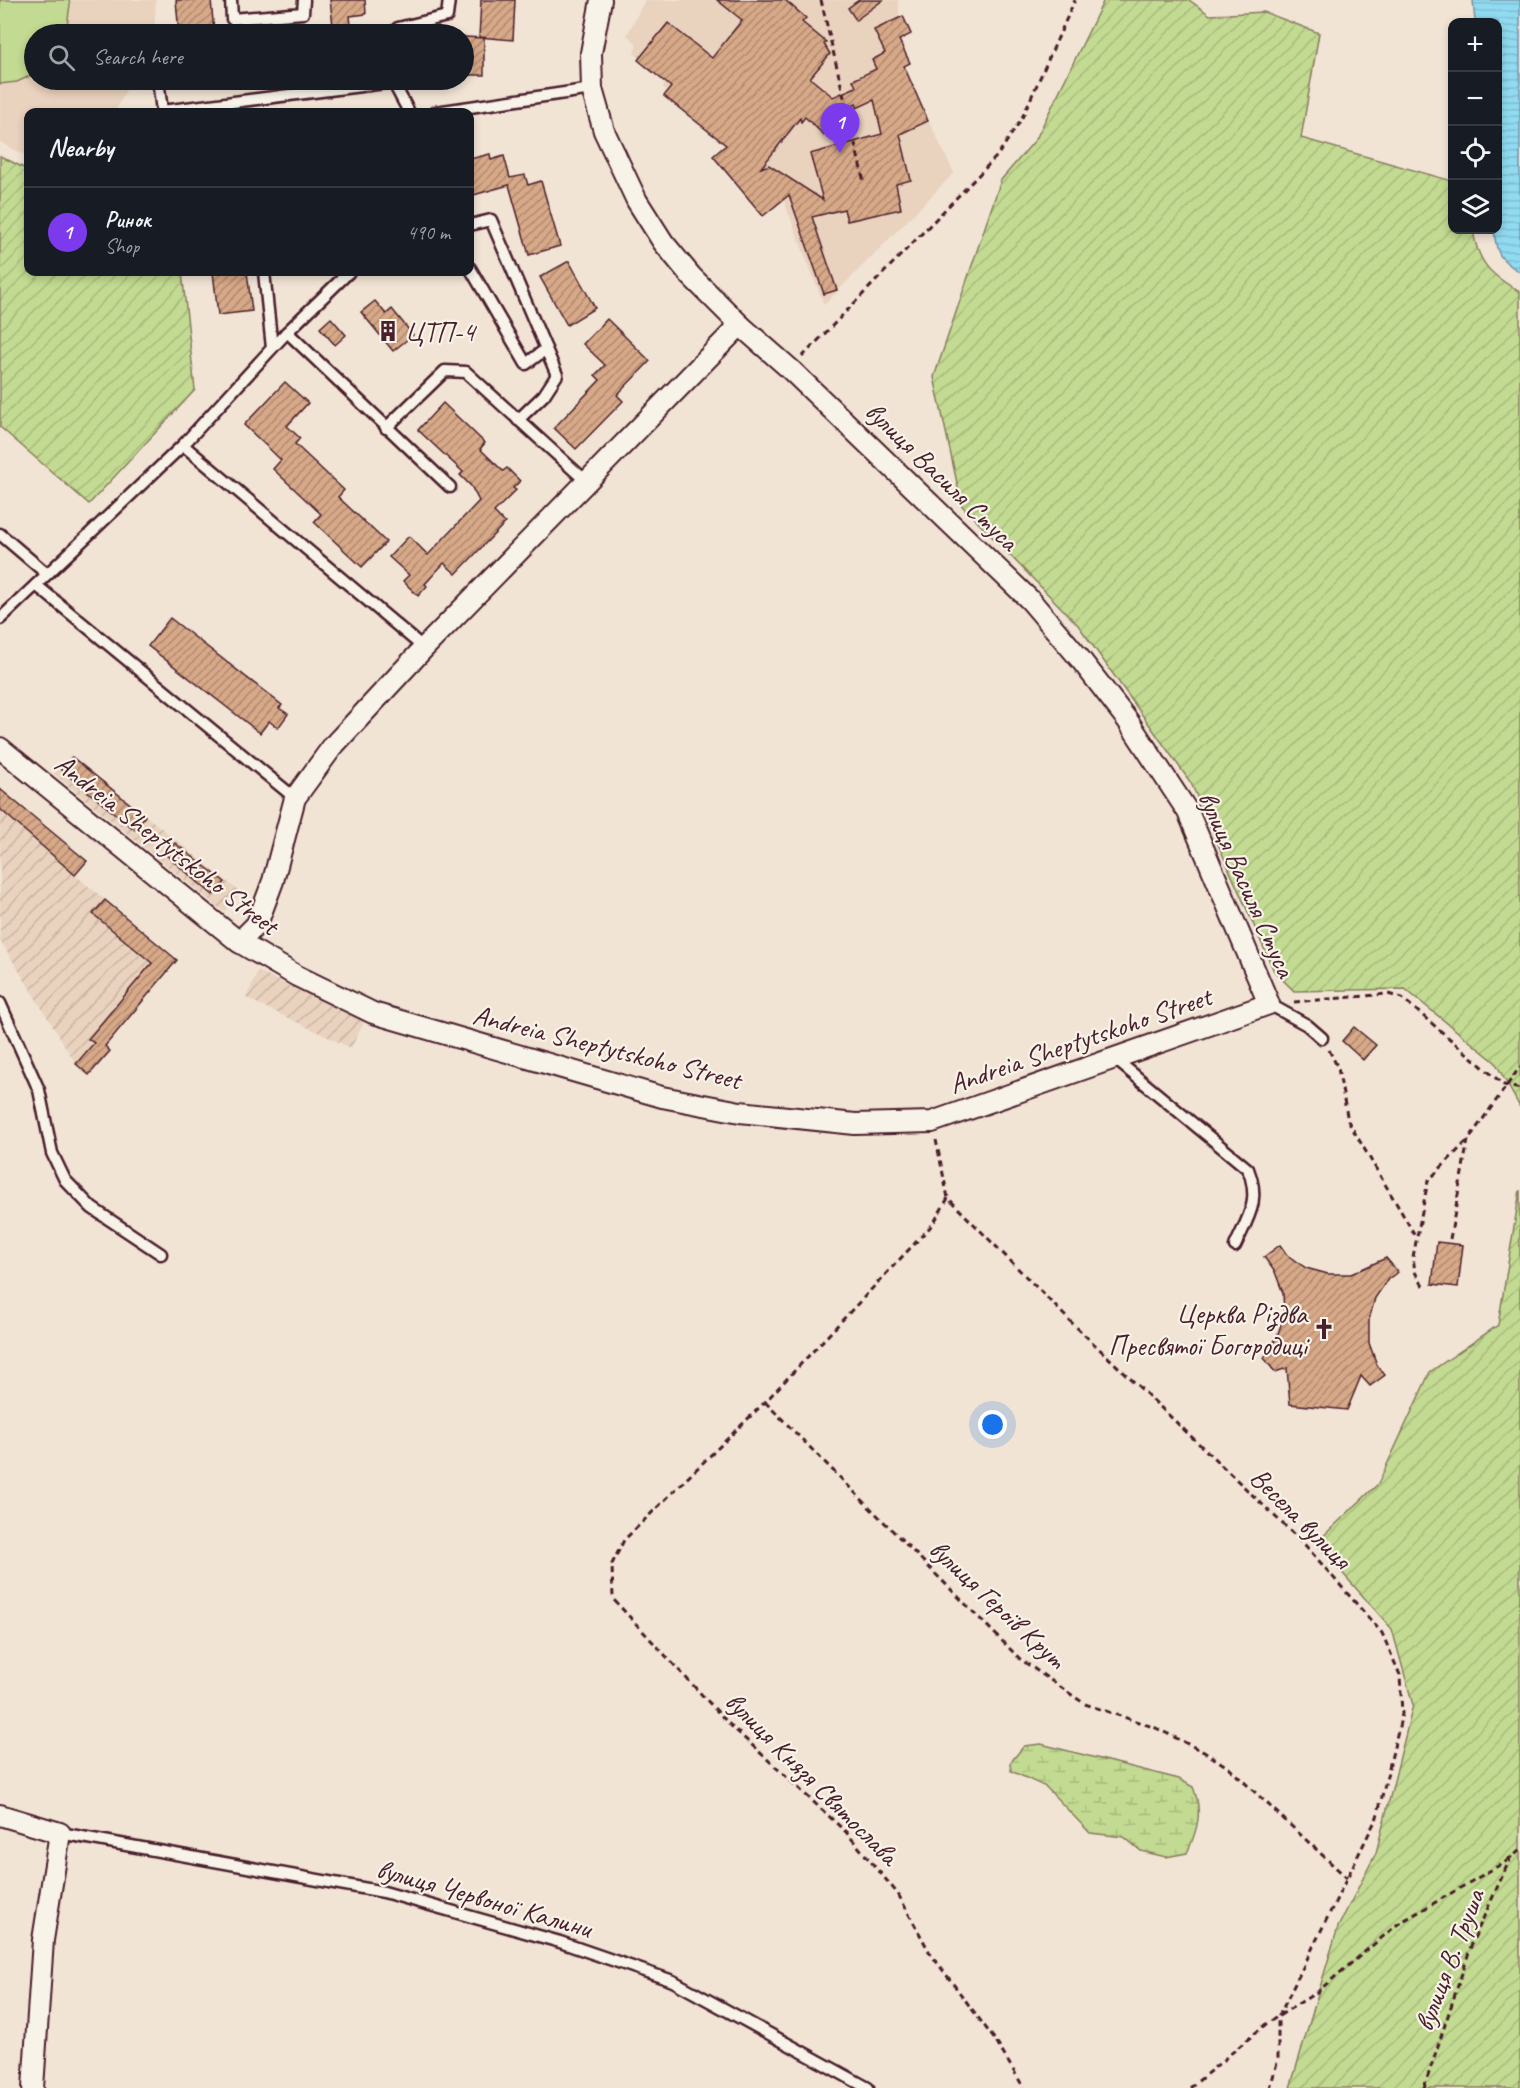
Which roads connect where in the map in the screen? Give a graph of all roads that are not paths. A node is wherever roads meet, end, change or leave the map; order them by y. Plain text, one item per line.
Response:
1 (231, 0) edge
2 (304, 0) edge
3 (449, 0) edge
4 (601, 0) edge
5 (414, 24) edge
6 (592, 89) junction
7 (159, 90) edge
8 (324, 90) edge
9 (398, 90) edge
10 (162, 108) edge
11 (185, 108) edge
12 (407, 108) edge
13 (463, 108) edge
14 (474, 224) edge
15 (474, 275) edge
16 (264, 276) edge
17 (345, 276) edge
18 (740, 326) junction
19 (287, 332) junction
20 (273, 348) junction
21 (546, 349) junction
22 (518, 420) junction
23 (386, 428) junction
24 (183, 446) junction
25 (588, 483) junction
26 (450, 487) dead end
27 (0, 534) edge
28 (47, 574) junction
29 (36, 585) junction
30 (0, 619) edge
31 (424, 648) junction
32 (0, 748) edge
33 (295, 798) junction
34 (239, 942) junction
35 (0, 1003) edge
36 (1269, 1004) junction
37 (1322, 1038) road end
38 (1115, 1059) junction
39 (1235, 1246) dead end
40 (161, 1254) dead end
41 (0, 1815) edge
42 (60, 1833) junction
43 (33, 2088) edge
44 (868, 2088) edge

1 - 2 lane
3 - 5 lane
4 - 6 street, вулиця Василя Стуса
6 - 13 lane
6 - 18 street, вулиця Василя Стуса
7 - 10 lane
8 - 11 lane
9 - 12 lane
14 - 21 lane
15 - 21 lane
16 - 20 lane
17 - 19 lane
18 - 25 street
18 - 36 street, вулиця Василя Стуса
19 - 20 lane
19 - 23 lane
20 - 24 lane
21 - 22 lane
22 - 23 lane
22 - 25 lane
23 - 26 lane
24 - 28 lane
24 - 31 lane
25 - 31 street
27 - 28 lane
28 - 29 lane
29 - 30 lane
29 - 33 lane
31 - 33 street
32 - 34 street, Andreia Sheptytskoho Street
33 - 34 street
34 - 38 street, Andreia Sheptytskoho Street
35 - 40 lane
36 - 37 lane
36 - 38 street, Andreia Sheptytskoho Street
38 - 39 lane
41 - 42 street
42 - 43 street
42 - 44 lane, вулиця Червоної Калини

